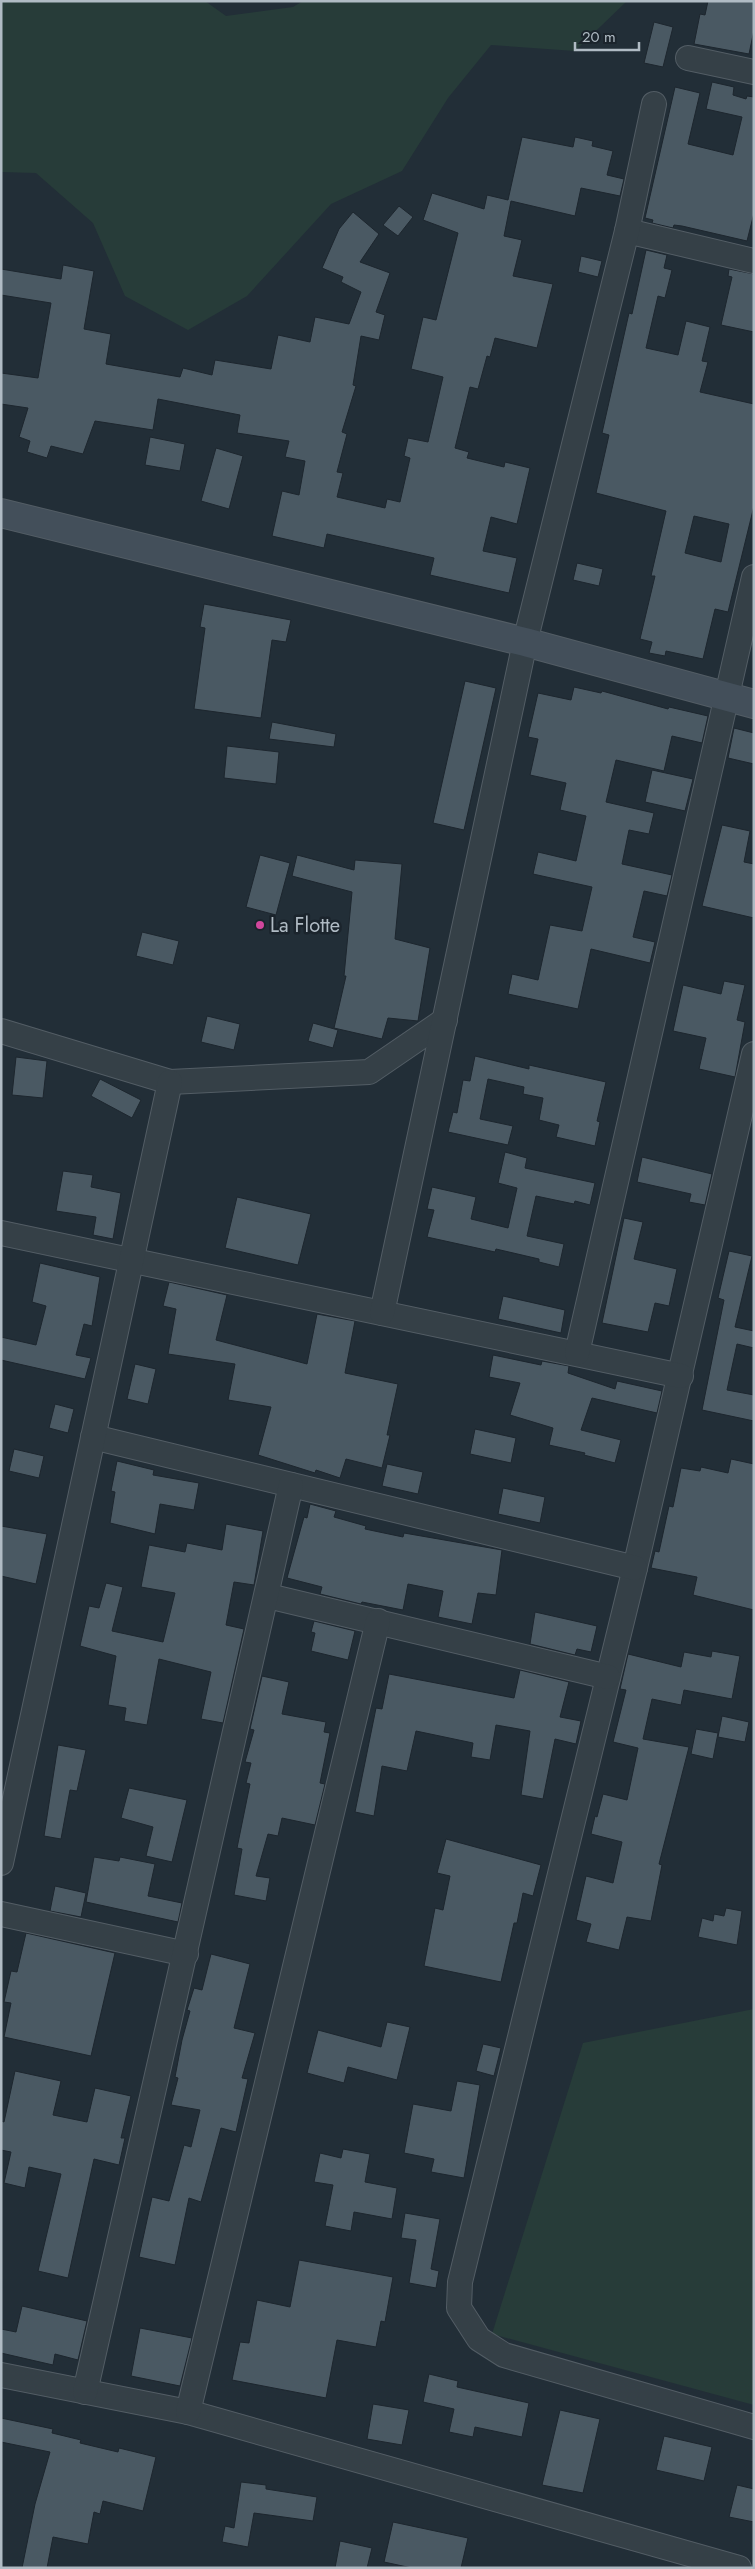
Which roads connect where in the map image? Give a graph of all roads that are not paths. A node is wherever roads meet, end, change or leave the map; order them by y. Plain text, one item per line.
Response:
1 (688, 58) dead end
2 (754, 72) edge
3 (654, 104) dead end
4 (627, 231) junction
5 (754, 261) edge
6 (1, 513) edge
7 (754, 577) edge
8 (525, 642) junction
9 (727, 698) junction
10 (754, 704) edge
11 (445, 1020) junction
12 (1, 1031) edge
13 (754, 1054) edge
14 (170, 1082) junction
15 (1, 1234) edge
16 (131, 1261) junction
17 (382, 1313) junction
18 (577, 1353) junction
19 (681, 1376) junction
20 (93, 1437) junction
21 (291, 1485) junction
22 (635, 1568) junction
23 (268, 1596) junction
24 (378, 1621) junction
25 (608, 1677) junction
26 (1, 1863) edge
27 (1, 1914) edge
28 (186, 1954) junction
29 (1, 2375) edge
30 (85, 2392) junction
31 (188, 2412) junction
32 (754, 2427) edge
33 (739, 2568) edge

1 - 2 street
3 - 4 street
4 - 5 street
4 - 8 street
6 - 8 main road
7 - 9 street
8 - 9 main road
8 - 11 street
9 - 10 main road
9 - 18 street
11 - 14 street
11 - 17 street
12 - 14 street
13 - 19 street
14 - 16 street
15 - 16 street
16 - 17 street
16 - 20 street
17 - 18 street
18 - 19 street
19 - 22 street
20 - 21 street
20 - 26 street
21 - 22 street
21 - 23 street
22 - 25 street
23 - 24 street
23 - 28 street
24 - 25 street
24 - 31 street
25 - 32 street
27 - 28 street
28 - 30 street
29 - 30 street
30 - 31 street
31 - 33 street

